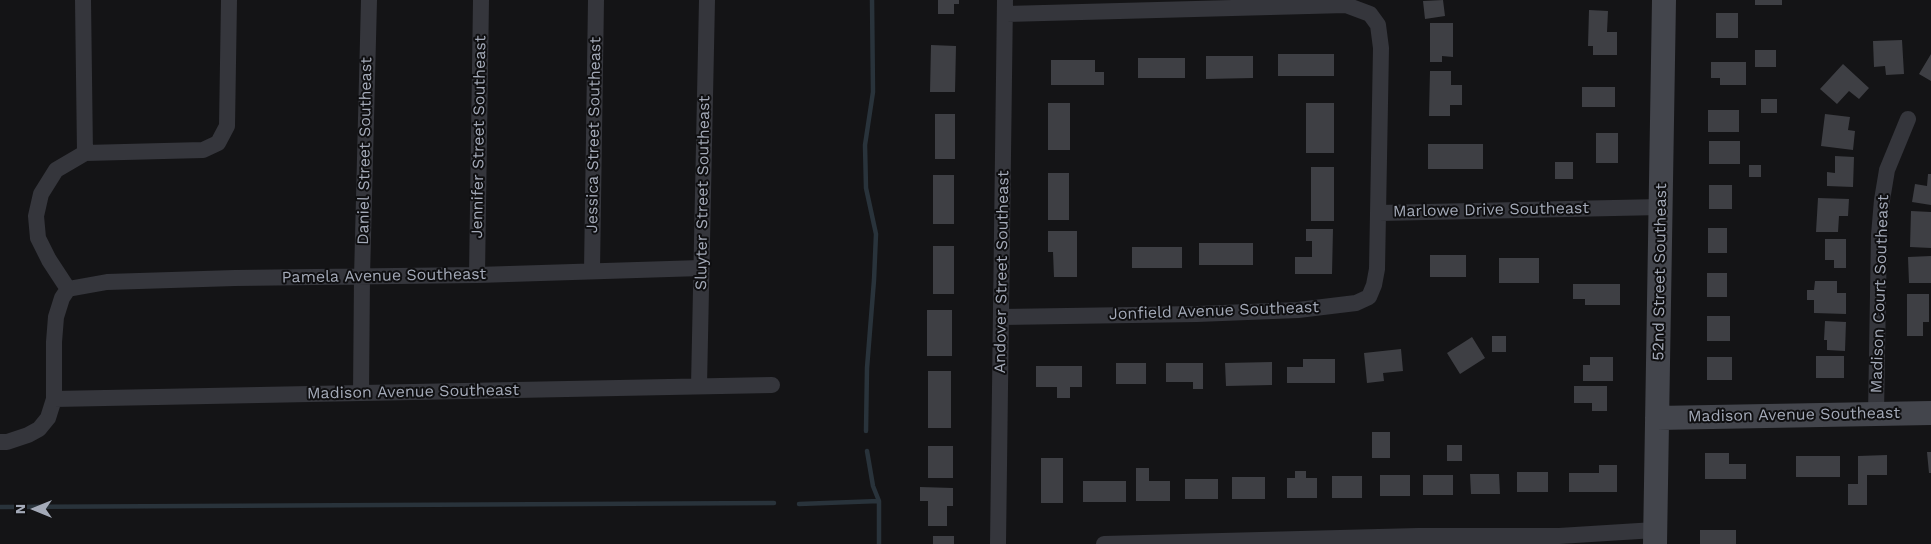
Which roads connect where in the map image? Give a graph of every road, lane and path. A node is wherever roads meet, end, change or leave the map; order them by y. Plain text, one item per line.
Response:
1 (83, 0) edge
2 (229, 0) edge
3 (369, 0) edge
4 (481, 0) edge
5 (596, 0) edge
6 (707, 0) edge
7 (1664, 0) edge
8 (1005, 7) edge
9 (1908, 119) dead end
10 (85, 153) junction
11 (1661, 206) junction
12 (1378, 213) junction
13 (701, 268) junction
14 (592, 270) junction
15 (477, 275) junction
16 (362, 277) junction
17 (68, 289) junction
18 (1002, 317) junction
19 (772, 385) dead end
20 (699, 386) junction
21 (361, 393) junction
22 (54, 399) junction
23 (1931, 412) edge
24 (1876, 414) junction
25 (1657, 418) junction
26 (4, 442) edge
27 (1655, 537) edge
28 (1418, 540) edge
29 (998, 544) edge
30 (1104, 544) edge

1 - 10 street
2 - 10 street
3 - 16 street, Daniel Street Southeast
4 - 15 street, Jennifer Street Southeast
5 - 14 street, Jessica Street Southeast
6 - 13 street, Sluyter Street Southeast
7 - 11 main road, 52nd Street Southeast
8 - 12 street, Marlowe Drive Southeast
8 - 18 street, Andover Street Southeast
9 - 24 street, Madison Court Southeast
10 - 17 street
11 - 12 street, Marlowe Drive Southeast
11 - 25 main road, 52nd Street Southeast
12 - 18 street, Jonfield Avenue Southeast
13 - 14 street, Pamela Avenue Southeast
13 - 20 street, Sluyter Street Southeast
14 - 15 street, Pamela Avenue Southeast
15 - 16 street, Pamela Avenue Southeast
16 - 17 street, Pamela Avenue Southeast
16 - 21 street, Daniel Street Southeast
17 - 22 street
18 - 29 street, Andover Street Southeast
19 - 20 street, Madison Avenue Southeast
20 - 21 street, Madison Avenue Southeast
21 - 22 street, Madison Avenue Southeast
22 - 26 street
23 - 24 main road, Madison Avenue Southeast
24 - 25 main road, Madison Avenue Southeast
25 - 27 main road, 52nd Street Southeast
27 - 28 street
28 - 30 street

